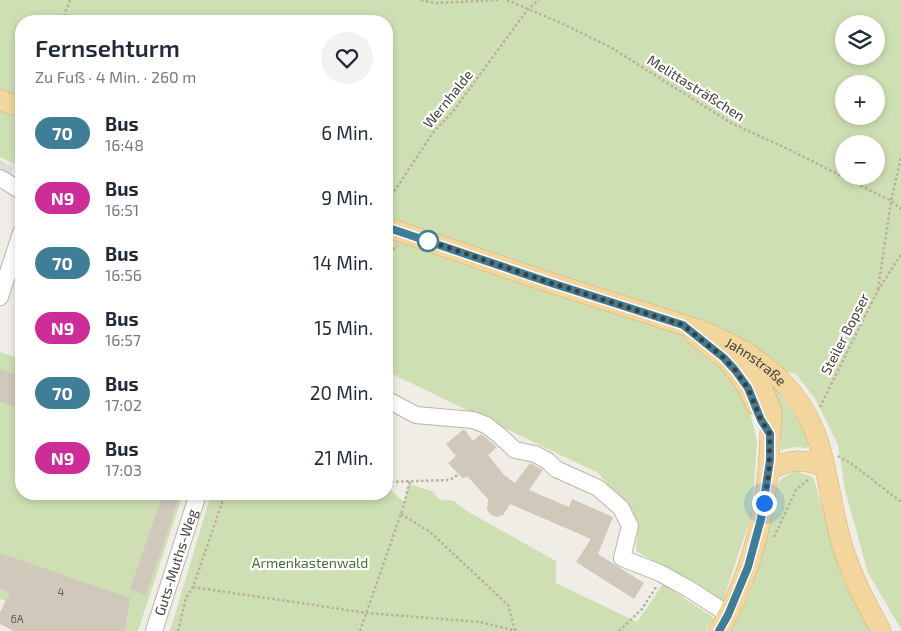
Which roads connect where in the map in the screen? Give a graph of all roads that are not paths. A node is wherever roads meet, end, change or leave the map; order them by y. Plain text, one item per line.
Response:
1 (0, 100) edge
2 (15, 105) edge
3 (0, 178) edge
4 (15, 188) edge
5 (393, 230) edge
6 (15, 251) edge
7 (0, 297) edge
8 (683, 325) junction
9 (748, 352) junction
10 (393, 403) edge
11 (770, 434) junction
12 (823, 460) junction
13 (769, 471) junction
14 (196, 500) edge
15 (724, 623) edge
16 (154, 631) edge
17 (880, 631) edge

1 - 2 main road
3 - 4 street
5 - 8 main road, Jahnstraße
6 - 7 street
8 - 9 main road, Jahnstraße
8 - 11 main road
9 - 11 main road
9 - 12 main road, Jahnstraße
10 - 15 street
11 - 13 main road
12 - 13 main road
12 - 17 main road, Jahnstraße
13 - 15 main road
14 - 16 street, Guts-Muths-Weg

